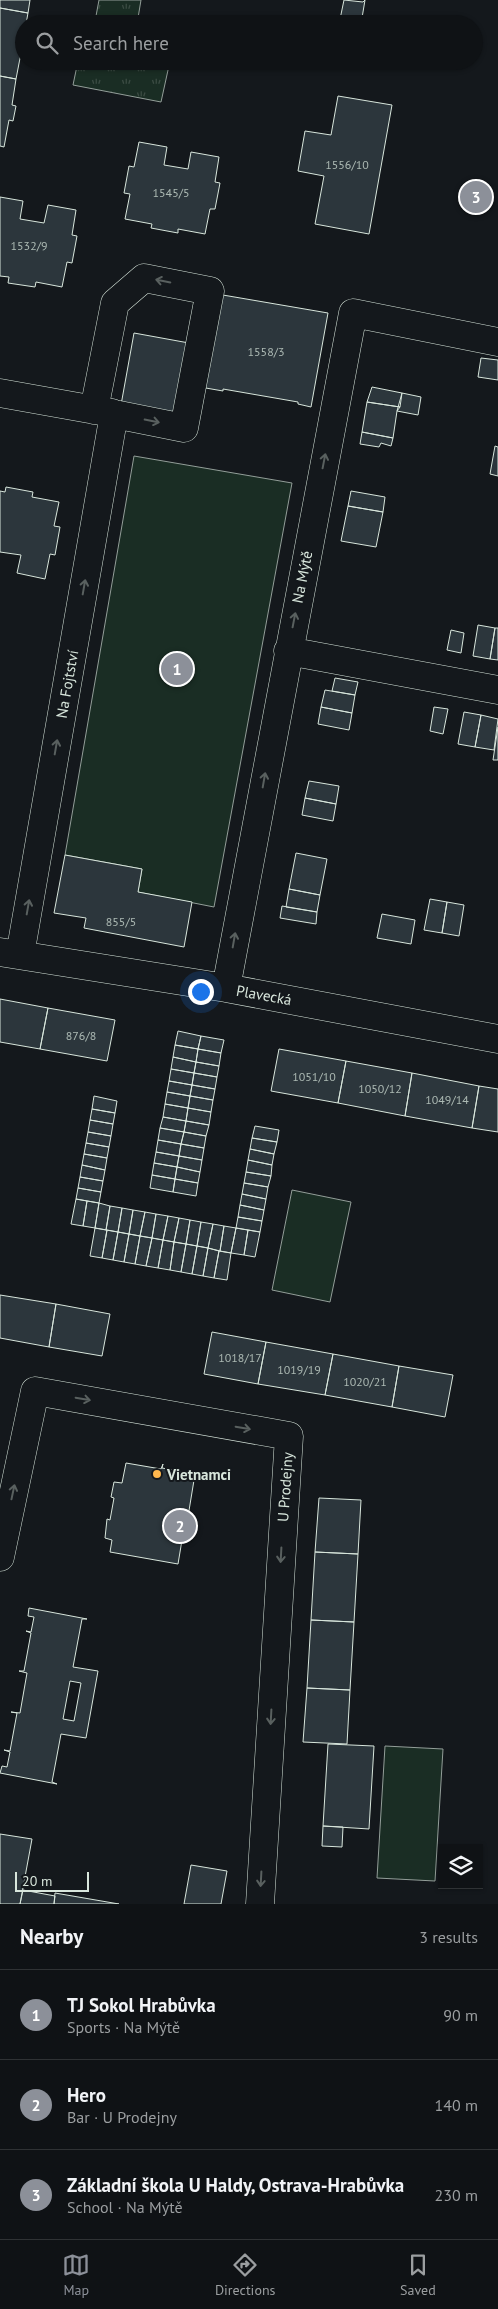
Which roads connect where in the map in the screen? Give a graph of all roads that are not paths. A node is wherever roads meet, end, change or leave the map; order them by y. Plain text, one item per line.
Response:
1 (498, 342) edge
2 (0, 393) edge
3 (104, 412) junction
4 (288, 651) junction
5 (498, 690) edge
6 (10, 953) edge
7 (226, 988) junction
8 (498, 1039) edge
9 (0, 1557) edge
10 (260, 1904) edge

4 -> 1 street, Na Mýtě
2 - 3 street
3 -> 3 street, Na Fojtství
6 -> 3 street, Na Fojtství
4 - 5 street
7 -> 4 street, Na Mýtě
6 - 7 street, Plavecká
7 - 8 street, Plavecká
9 -> 10 street, U Prodejny

